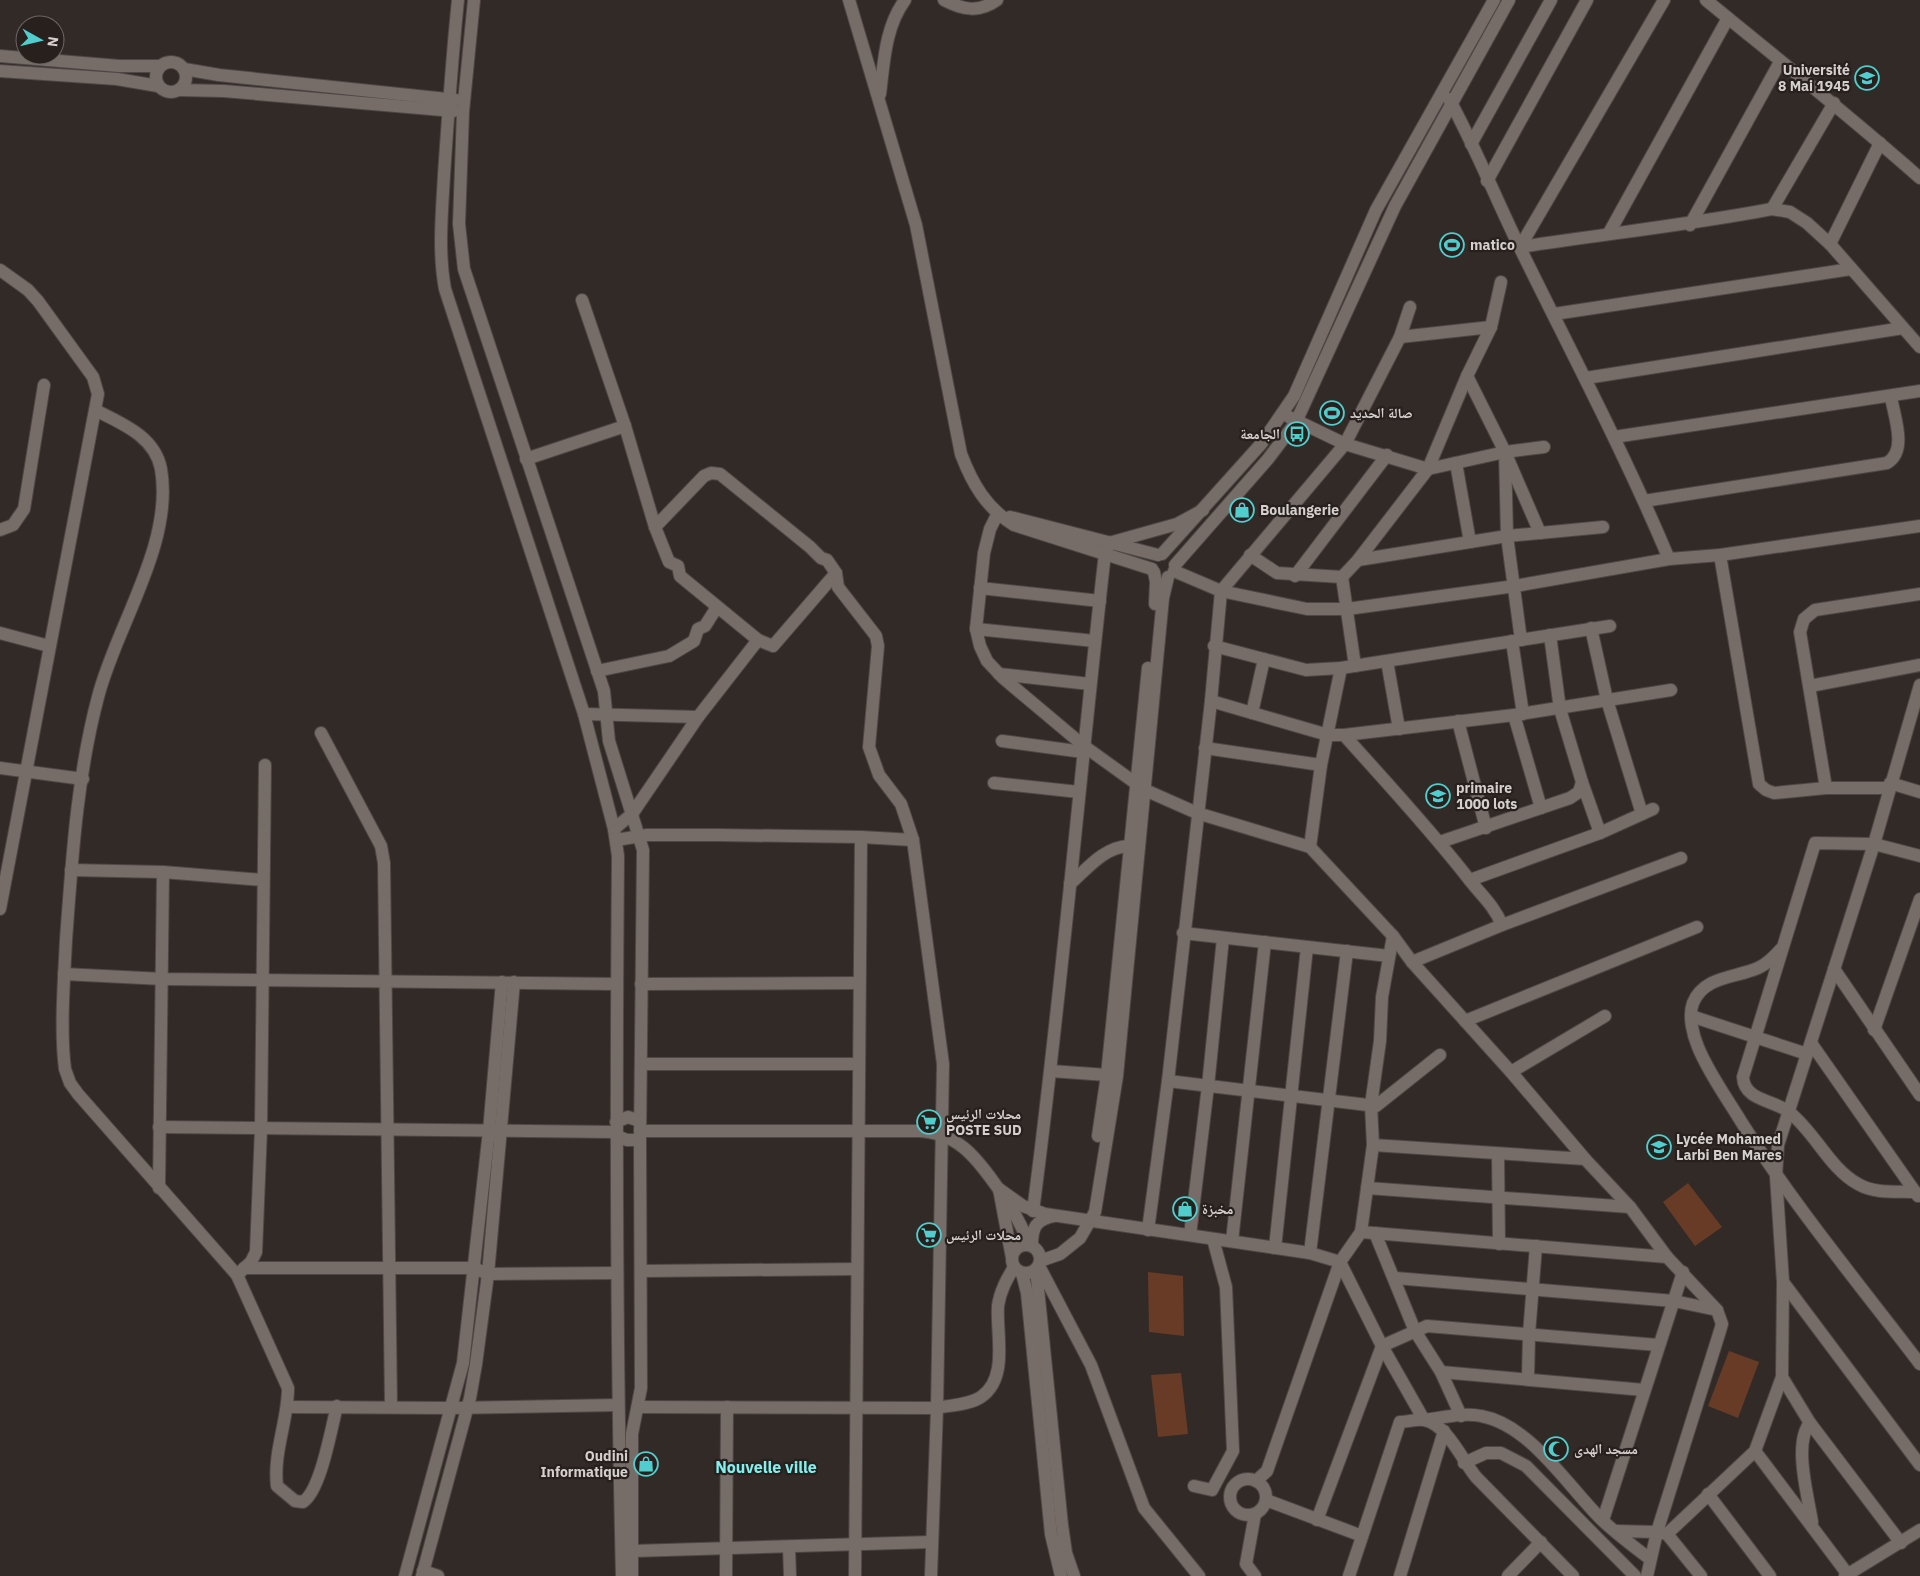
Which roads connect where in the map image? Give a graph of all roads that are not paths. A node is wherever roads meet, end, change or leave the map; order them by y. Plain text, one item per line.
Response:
1 (458, 0) edge
2 (474, 0) edge
3 (849, 0) edge
4 (905, 0) edge
5 (944, 0) edge
6 (997, 0) edge
7 (1494, 0) edge
8 (1509, 0) edge
9 (1551, 0) edge
10 (1587, 0) edge
11 (1664, 0) edge
12 (1706, 0) edge
13 (1728, 18) junction
14 (0, 56) edge
15 (1780, 62) junction
16 (160, 66) junction
17 (184, 69) junction
18 (0, 71) edge
19 (158, 86) junction
20 (180, 90) junction
21 (1445, 91) junction
22 (880, 99) junction
23 (1452, 103) junction
24 (1834, 103) junction
25 (448, 105) junction
26 (464, 106) junction
27 (1880, 143) junction
28 (1471, 144) junction
29 (1920, 178) edge
30 (1487, 181) junction
31 (1772, 209) junction
32 (1690, 224) junction
33 (1609, 233) junction
34 (1830, 244) junction
35 (1520, 248) junction
36 (464, 269) junction
37 (1851, 269) junction
38 (0, 270) edge
39 (442, 271) junction
40 (1502, 282) dead end
41 (582, 300) dead end
42 (1410, 308) dead end
43 (1554, 314) junction
44 (1491, 327) junction
45 (1903, 328) junction
46 (1400, 337) junction
47 (1920, 348) edge
48 (1466, 376) junction
49 (1586, 378) junction
50 (44, 385) dead end
51 (1920, 391) edge
52 (1891, 397) junction
53 (96, 410) junction
54 (1283, 414) junction
55 (1296, 422) junction
56 (625, 426) junction
57 (1614, 437) junction
58 (1345, 444) junction
59 (1544, 447) dead end
60 (1505, 452) junction
61 (1387, 455) junction
62 (526, 459) junction
63 (1456, 462) junction
64 (1428, 469) junction
65 (1644, 501) junction
66 (1203, 510) junction
67 (997, 515) junction
68 (1920, 526) edge
69 (655, 527) junction
70 (1603, 527) dead end
71 (0, 530) edge
72 (1540, 533) junction
73 (1508, 536) junction
74 (1470, 542) junction
75 (1107, 548) junction
76 (1160, 555) junction
77 (1250, 555) junction
78 (1720, 555) junction
79 (1669, 559) junction
80 (1358, 560) junction
81 (1153, 570) junction
82 (1173, 571) junction
83 (836, 573) junction
84 (1295, 576) junction
85 (1342, 577) junction
86 (1515, 586) junction
87 (980, 588) junction
88 (1220, 591) junction
89 (1920, 594) edge
90 (1100, 601) junction
91 (717, 607) junction
92 (1347, 609) junction
93 (1610, 626) dead end
94 (1591, 628) junction
95 (976, 629) junction
96 (0, 633) edge
97 (1550, 635) junction
98 (758, 640) junction
99 (1516, 640) junction
100 (1095, 642) junction
101 (50, 646) junction
102 (1214, 646) junction
103 (1264, 659) junction
104 (1387, 661) junction
105 (1920, 665) edge
106 (1355, 666) junction
107 (1341, 668) junction
108 (597, 671) junction
109 (999, 674) junction
110 (1090, 684) junction
111 (1920, 685) edge
112 (1810, 686) junction
113 (1671, 690) dead end
114 (1606, 700) junction
115 (1211, 701) junction
116 (1560, 709) junction
117 (605, 713) junction
118 (1252, 713) junction
119 (584, 714) junction
120 (1518, 715) junction
121 (698, 718) junction
122 (1458, 721) junction
123 (1914, 726) edge
124 (1399, 729) junction
125 (321, 733) dead end
126 (1328, 735) junction
127 (1344, 735) junction
128 (1002, 741) dead end
129 (1205, 748) junction
130 (1083, 749) junction
131 (265, 765) dead end
132 (1321, 765) junction
133 (0, 768) edge
134 (26, 771) junction
135 (83, 779) junction
136 (1582, 782) junction
137 (994, 783) dead end
138 (1890, 786) junction
139 (1140, 787) junction
140 (1826, 788) junction
141 (1079, 792) junction
142 (1920, 792) edge
143 (1540, 808) junction
144 (1197, 812) junction
145 (632, 814) junction
146 (1486, 828) junction
147 (1600, 833) junction
148 (615, 834) junction
149 (639, 836) junction
150 (862, 836) junction
151 (913, 840) junction
152 (1440, 842) junction
153 (1874, 844) junction
154 (1130, 846) junction
155 (1310, 847) junction
156 (1920, 856) edge
157 (1681, 858) dead end
158 (71, 870) junction
159 (163, 872) junction
160 (263, 880) junction
161 (1470, 880) junction
162 (1070, 884) junction
163 (1920, 899) edge
164 (0, 910) edge
165 (1502, 924) junction
166 (1697, 927) dead end
167 (1183, 933) junction
168 (1393, 936) junction
169 (1223, 938) junction
170 (1265, 942) junction
171 (1307, 947) junction
172 (1782, 947) junction
173 (1347, 952) junction
174 (1389, 956) junction
175 (1412, 962) junction
176 (1834, 969) junction
177 (64, 974) junction
178 (163, 979) junction
179 (262, 980) junction
180 (385, 980) junction
181 (508, 982) junction
182 (859, 983) junction
183 (617, 984) junction
184 (642, 984) junction
185 (1605, 1016) dead end
186 (1691, 1016) junction
187 (1465, 1020) junction
188 (1874, 1030) junction
189 (1754, 1036) junction
190 (1809, 1048) junction
191 (1440, 1055) dead end
192 (641, 1064) junction
193 (859, 1064) junction
194 (1052, 1071) junction
195 (1511, 1072) junction
196 (1107, 1074) junction
197 (1168, 1081) junction
198 (1208, 1086) junction
199 (1250, 1091) junction
200 (1920, 1095) edge
201 (1290, 1096) junction
202 (1330, 1099) junction
203 (1371, 1105) junction
204 (1789, 1111) junction
205 (159, 1128) junction
206 (261, 1129) junction
207 (386, 1130) junction
208 (616, 1130) junction
209 (495, 1131) junction
210 (640, 1131) junction
211 (859, 1132) junction
212 (942, 1134) junction
213 (1373, 1145) junction
214 (1498, 1155) junction
215 (1585, 1159) junction
216 (1776, 1176) junction
217 (159, 1188) junction
218 (1367, 1188) junction
219 (999, 1189) junction
220 (1917, 1195) edge
221 (1499, 1198) junction
222 (1630, 1208) junction
223 (1033, 1211) junction
224 (1056, 1216) junction
225 (1090, 1222) junction
226 (1148, 1230) junction
227 (1361, 1232) junction
228 (1375, 1233) junction
229 (1190, 1236) junction
230 (1213, 1239) junction
231 (1232, 1241) junction
232 (1499, 1244) junction
233 (1031, 1245) junction
234 (1536, 1246) junction
235 (1274, 1248) junction
236 (1310, 1253) junction
237 (1667, 1256) junction
238 (1340, 1262) junction
239 (1016, 1266) junction
240 (1038, 1266) junction
241 (390, 1268) junction
242 (474, 1268) junction
243 (857, 1269) junction
244 (241, 1271) junction
245 (642, 1271) junction
246 (1682, 1272) junction
247 (616, 1273) junction
248 (488, 1274) junction
249 (1395, 1278) junction
250 (1783, 1282) junction
251 (1532, 1289) junction
252 (1674, 1301) junction
253 (1717, 1310) junction
254 (1415, 1331) junction
255 (1529, 1334) junction
256 (1658, 1345) junction
257 (1382, 1346) junction
258 (1920, 1364) edge
259 (1441, 1372) junction
260 (1782, 1377) junction
261 (1528, 1378) junction
262 (1644, 1390) junction
263 (618, 1403) junction
264 (337, 1406) junction
265 (391, 1406) junction
266 (288, 1407) junction
267 (468, 1407) junction
268 (638, 1407) junction
269 (727, 1407) junction
270 (451, 1408) junction
271 (856, 1408) junction
272 (937, 1408) junction
273 (1461, 1416) junction
274 (1424, 1420) junction
275 (1810, 1423) junction
276 (1444, 1431) junction
277 (1755, 1451) junction
278 (1464, 1463) junction
279 (1920, 1465) edge
280 (1223, 1472) junction
281 (1256, 1481) junction
282 (1194, 1486) dead end
283 (1232, 1488) junction
284 (1708, 1494) junction
285 (1266, 1500) junction
286 (1255, 1514) junction
287 (1317, 1520) junction
288 (1603, 1520) junction
289 (1813, 1524) junction
290 (1920, 1530) edge
291 (1616, 1532) junction
292 (1662, 1533) junction
293 (1362, 1536) junction
294 (931, 1542) junction
295 (1542, 1542) junction
296 (1901, 1543) junction
297 (855, 1545) junction
298 (726, 1547) junction
299 (789, 1547) junction
300 (633, 1551) junction
301 (1649, 1571) edge
302 (422, 1573) edge
303 (402, 1574) edge
304 (1512, 1574) edge
305 (1847, 1575) edge
306 (438, 1576) edge
307 (622, 1576) edge
308 (632, 1576) edge
309 (726, 1576) edge
310 (790, 1576) edge
311 (855, 1576) edge
312 (931, 1576) edge
313 (1061, 1576) edge
314 (1074, 1576) edge
315 (1199, 1576) edge
316 (1255, 1576) edge
317 (1349, 1576) edge
318 (1400, 1576) edge
319 (1573, 1576) edge
320 (1635, 1576) edge
321 (1701, 1576) edge
322 (1770, 1576) edge

1 - 25 street
2 - 26 street
3 - 22 street
4 - 22 street
5 - 6 street
7 - 21 street
8 - 23 street
9 - 28 street
10 - 30 street
11 - 35 street
12 - 13 street
13 - 15 street
13 - 33 street
14 - 16 street
15 - 24 street
15 - 32 street
16 - 17 street
16 - 19 street
17 - 20 street
17 - 25 street
18 - 19 street
19 - 20 street
20 - 25 street
21 - 23 street
21 - 54 street
22 - 67 street
23 - 28 street
23 - 55 street
24 - 27 street
24 - 31 street
25 - 26 street
25 - 39 street
26 - 36 street
27 - 29 street
27 - 34 street
28 - 30 street
30 - 35 street
31 - 32 street
31 - 34 street
32 - 33 street
33 - 35 street
34 - 37 street
35 - 43 street
36 - 39 street
36 - 62 street
37 - 43 street
37 - 45 street
38 - 53 street
39 - 119 street
40 - 44 street
41 - 56 street
42 - 46 street
43 - 49 street
44 - 46 street
44 - 48 street
45 - 47 street
45 - 49 street
46 - 58 street
48 - 60 street
48 - 64 street
49 - 57 street
50 - 71 street
51 - 52 street
52 - 57 street
52 - 65 street
53 - 101 street
53 - 135 street
54 - 55 street
54 - 66 street
55 - 58 street
55 - 82 street
56 - 62 street
56 - 69 street
57 - 65 street
58 - 61 street
58 - 77 street
59 - 60 street
60 - 63 street
60 - 72 street
60 - 73 street
61 - 64 street
61 - 84 street
62 - 108 street
63 - 64 street
63 - 74 street
64 - 80 street
65 - 79 street
66 - 75 street
66 - 76 street
67 - 75 street
67 - 87 street
68 - 78 street
69 - 83 street
69 - 91 street
70 - 72 street
72 - 73 street
73 - 74 street
73 - 86 street
74 - 80 street
75 - 76 street
75 - 81 street
75 - 90 street
76 - 81 street
76 - 82 street
77 - 84 street
77 - 88 street
78 - 79 street
78 - 140 street
79 - 86 street
80 - 85 street
81 - 82 street
81 - 139 street
82 - 88 street
82 - 139 street
83 - 98 street
83 - 151 street
84 - 85 street
85 - 92 street
86 - 92 street
86 - 99 street
87 - 90 street
87 - 95 street
88 - 92 street
88 - 102 street
89 - 112 street
90 - 100 street
91 - 98 street
91 - 108 street
92 - 106 street
93 - 94 street
94 - 97 street
94 - 114 street
95 - 100 street
95 - 109 street
96 - 101 street
97 - 99 street
97 - 116 street
98 - 121 street
99 - 104 street
99 - 120 street
100 - 110 street
101 - 134 street
102 - 103 street
102 - 115 street
103 - 107 street
103 - 118 street
104 - 106 street
104 - 124 street
105 - 112 street
106 - 107 street
107 - 126 street
108 - 117 street
109 - 110 street
109 - 130 street
110 - 130 street
111 - 123 street
112 - 140 street
113 - 114 street
114 - 116 street
114 - 147 street
115 - 118 street
115 - 129 street
116 - 120 street
116 - 136 street
117 - 119 street
117 - 121 street
117 - 145 street
118 - 126 street
119 - 148 street
120 - 122 street
120 - 143 street
121 - 145 street
122 - 124 street
122 - 146 street
123 - 138 street
124 - 127 street
125 - 180 street
126 - 127 street
126 - 132 street
127 - 152 street
128 - 130 street
129 - 132 street
129 - 144 street
130 - 139 street
130 - 141 street
131 - 160 street
132 - 155 street
133 - 134 street
134 - 135 street
134 - 164 street
135 - 158 street
136 - 143 street
136 - 147 street
137 - 141 street
138 - 140 street
138 - 142 street
138 - 153 street
139 - 144 street
139 - 154 street
139 - 225 street
141 - 162 street
143 - 146 street
144 - 155 street
144 - 167 street
145 - 148 street
145 - 149 street
146 - 152 street
147 - 161 street
148 - 149 street
148 - 183 street
149 - 150 street
149 - 184 street
150 - 151 street
150 - 182 street
151 - 212 street
152 - 161 street
153 - 156 street
153 - 172 street
153 - 176 street
154 - 162 street
154 - 196 street
155 - 168 street
157 - 165 street
158 - 159 street
158 - 177 street
159 - 160 street
159 - 178 street
160 - 179 street
161 - 165 street
162 - 194 street
163 - 188 street
165 - 175 street
166 - 187 street
167 - 169 street
167 - 197 street
168 - 174 street
168 - 175 street
169 - 170 street
169 - 198 street
170 - 171 street
170 - 199 street
171 - 173 street
171 - 201 street
172 - 186 street
172 - 189 street
173 - 174 street
173 - 202 street
174 - 203 street
175 - 187 street
176 - 188 street
176 - 190 street
177 - 178 street
177 - 217 street
178 - 179 street
178 - 205 street
179 - 180 street
179 - 206 street
180 - 181 street
180 - 207 street
181 - 183 street
181 - 209 street
182 - 184 street
182 - 193 street
183 - 208 street
184 - 192 street
185 - 195 street
186 - 189 street
186 - 216 street
187 - 195 street
188 - 200 street
189 - 190 street
189 - 204 street
190 - 204 street
190 - 220 street
191 - 203 street
192 - 193 street
192 - 210 street
193 - 211 street
194 - 196 street
194 - 223 street
195 - 215 street
196 - 225 street
197 - 198 street
197 - 226 street
198 - 199 street
198 - 229 street
199 - 201 street
199 - 231 street
201 - 202 street
201 - 235 street
202 - 203 street
202 - 236 street
203 - 213 street
204 - 216 street
204 - 220 street
205 - 206 street
205 - 217 street
206 - 207 street
206 - 244 street
207 - 209 street
207 - 241 street
208 - 209 street
208 - 210 street
208 - 210 street
208 - 247 street
209 - 242 street
209 - 248 street
210 - 211 street
210 - 245 street
211 - 212 street
211 - 243 street
212 - 219 street
212 - 272 street
213 - 214 street
213 - 218 street
214 - 215 street
214 - 221 street
215 - 222 street
216 - 250 street
216 - 258 street
217 - 244 street
218 - 221 street
218 - 227 street
219 - 223 street
219 - 233 street
219 - 239 street
221 - 222 street
221 - 232 street
222 - 237 street
223 - 224 street
224 - 225 street
224 - 233 street
225 - 226 street
225 - 240 street
226 - 229 street
227 - 228 street
227 - 238 street
228 - 232 street
228 - 249 street
229 - 230 street
230 - 231 street
230 - 280 street
231 - 235 street
232 - 234 street
233 - 239 street
233 - 240 street
234 - 237 street
234 - 251 street
235 - 236 street
236 - 238 street
237 - 246 street
238 - 257 street
238 - 281 street
239 - 240 street
239 - 272 street
239 - 313 street
240 - 314 street
240 - 315 street
241 - 242 street
241 - 244 street
241 - 265 street
242 - 248 street
242 - 270 street
243 - 245 street
243 - 271 street
244 - 266 street
245 - 268 street
246 - 252 street
246 - 253 street
247 - 248 street
247 - 263 street
248 - 267 street
249 - 251 street
249 - 254 street
250 - 260 street
250 - 279 street
251 - 252 street
251 - 255 street
252 - 253 street
252 - 256 street
253 - 292 street
254 - 255 street
254 - 257 street
254 - 259 street
255 - 256 street
255 - 261 street
256 - 262 street
257 - 274 street
257 - 287 street
259 - 261 street
259 - 273 street
260 - 275 street
260 - 277 street
261 - 262 street
262 - 288 street
263 - 267 street
263 - 268 street
263 - 268 street
263 - 307 street
264 - 265 street
264 - 266 street
264 - 266 street
265 - 270 street
267 - 270 street
267 - 302 street
268 - 269 street
268 - 300 street
269 - 271 street
269 - 298 street
270 - 303 street
271 - 272 street
271 - 297 street
272 - 294 street
273 - 274 street
273 - 288 street
274 - 276 street
274 - 293 street
275 - 289 street
275 - 296 street
276 - 278 street
276 - 318 street
277 - 284 street
277 - 289 street
278 - 295 street
278 - 320 street
280 - 282 street
280 - 283 street
281 - 283 street
281 - 285 street
283 - 286 street
284 - 292 street
284 - 322 street
285 - 286 street
285 - 287 street
286 - 316 street
287 - 293 street
288 - 291 street
289 - 305 street
290 - 296 street
291 - 292 street
291 - 301 street
292 - 301 street
292 - 321 street
293 - 317 street
294 - 297 street
294 - 312 street
295 - 304 street
295 - 319 street
296 - 305 street
297 - 299 street
297 - 311 street
298 - 299 street
298 - 300 street
298 - 309 street
299 - 310 street
300 - 308 street
302 - 306 street

